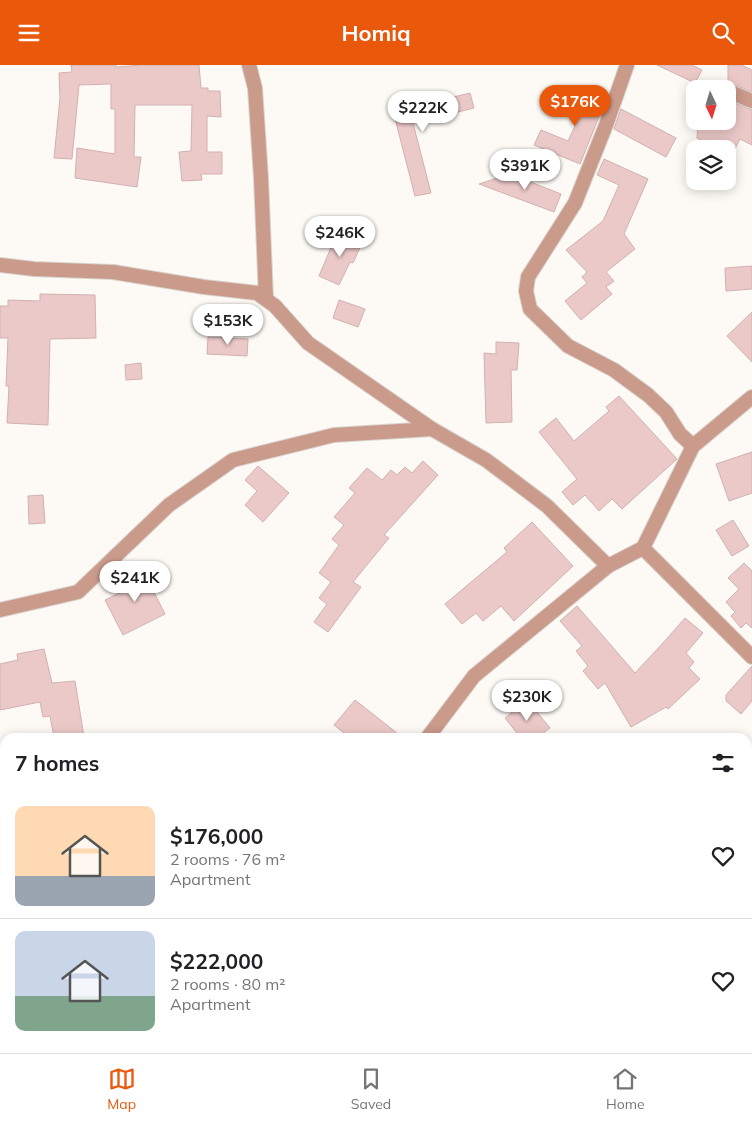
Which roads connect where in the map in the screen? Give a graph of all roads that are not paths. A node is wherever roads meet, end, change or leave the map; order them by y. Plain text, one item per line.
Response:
1 (249, 65) edge
2 (627, 65) edge
3 (736, 94) edge
4 (752, 101) edge
5 (0, 265) edge
6 (266, 299) junction
7 (752, 397) edge
8 (432, 429) junction
9 (693, 447) junction
10 (643, 548) junction
11 (608, 566) junction
12 (0, 610) edge
13 (752, 657) edge
14 (431, 733) edge

1 - 6 street
2 - 9 street
3 - 4 street
5 - 6 street
6 - 8 street
7 - 9 street
8 - 11 street
8 - 12 street
9 - 10 street
10 - 11 street
10 - 13 street
11 - 14 street

